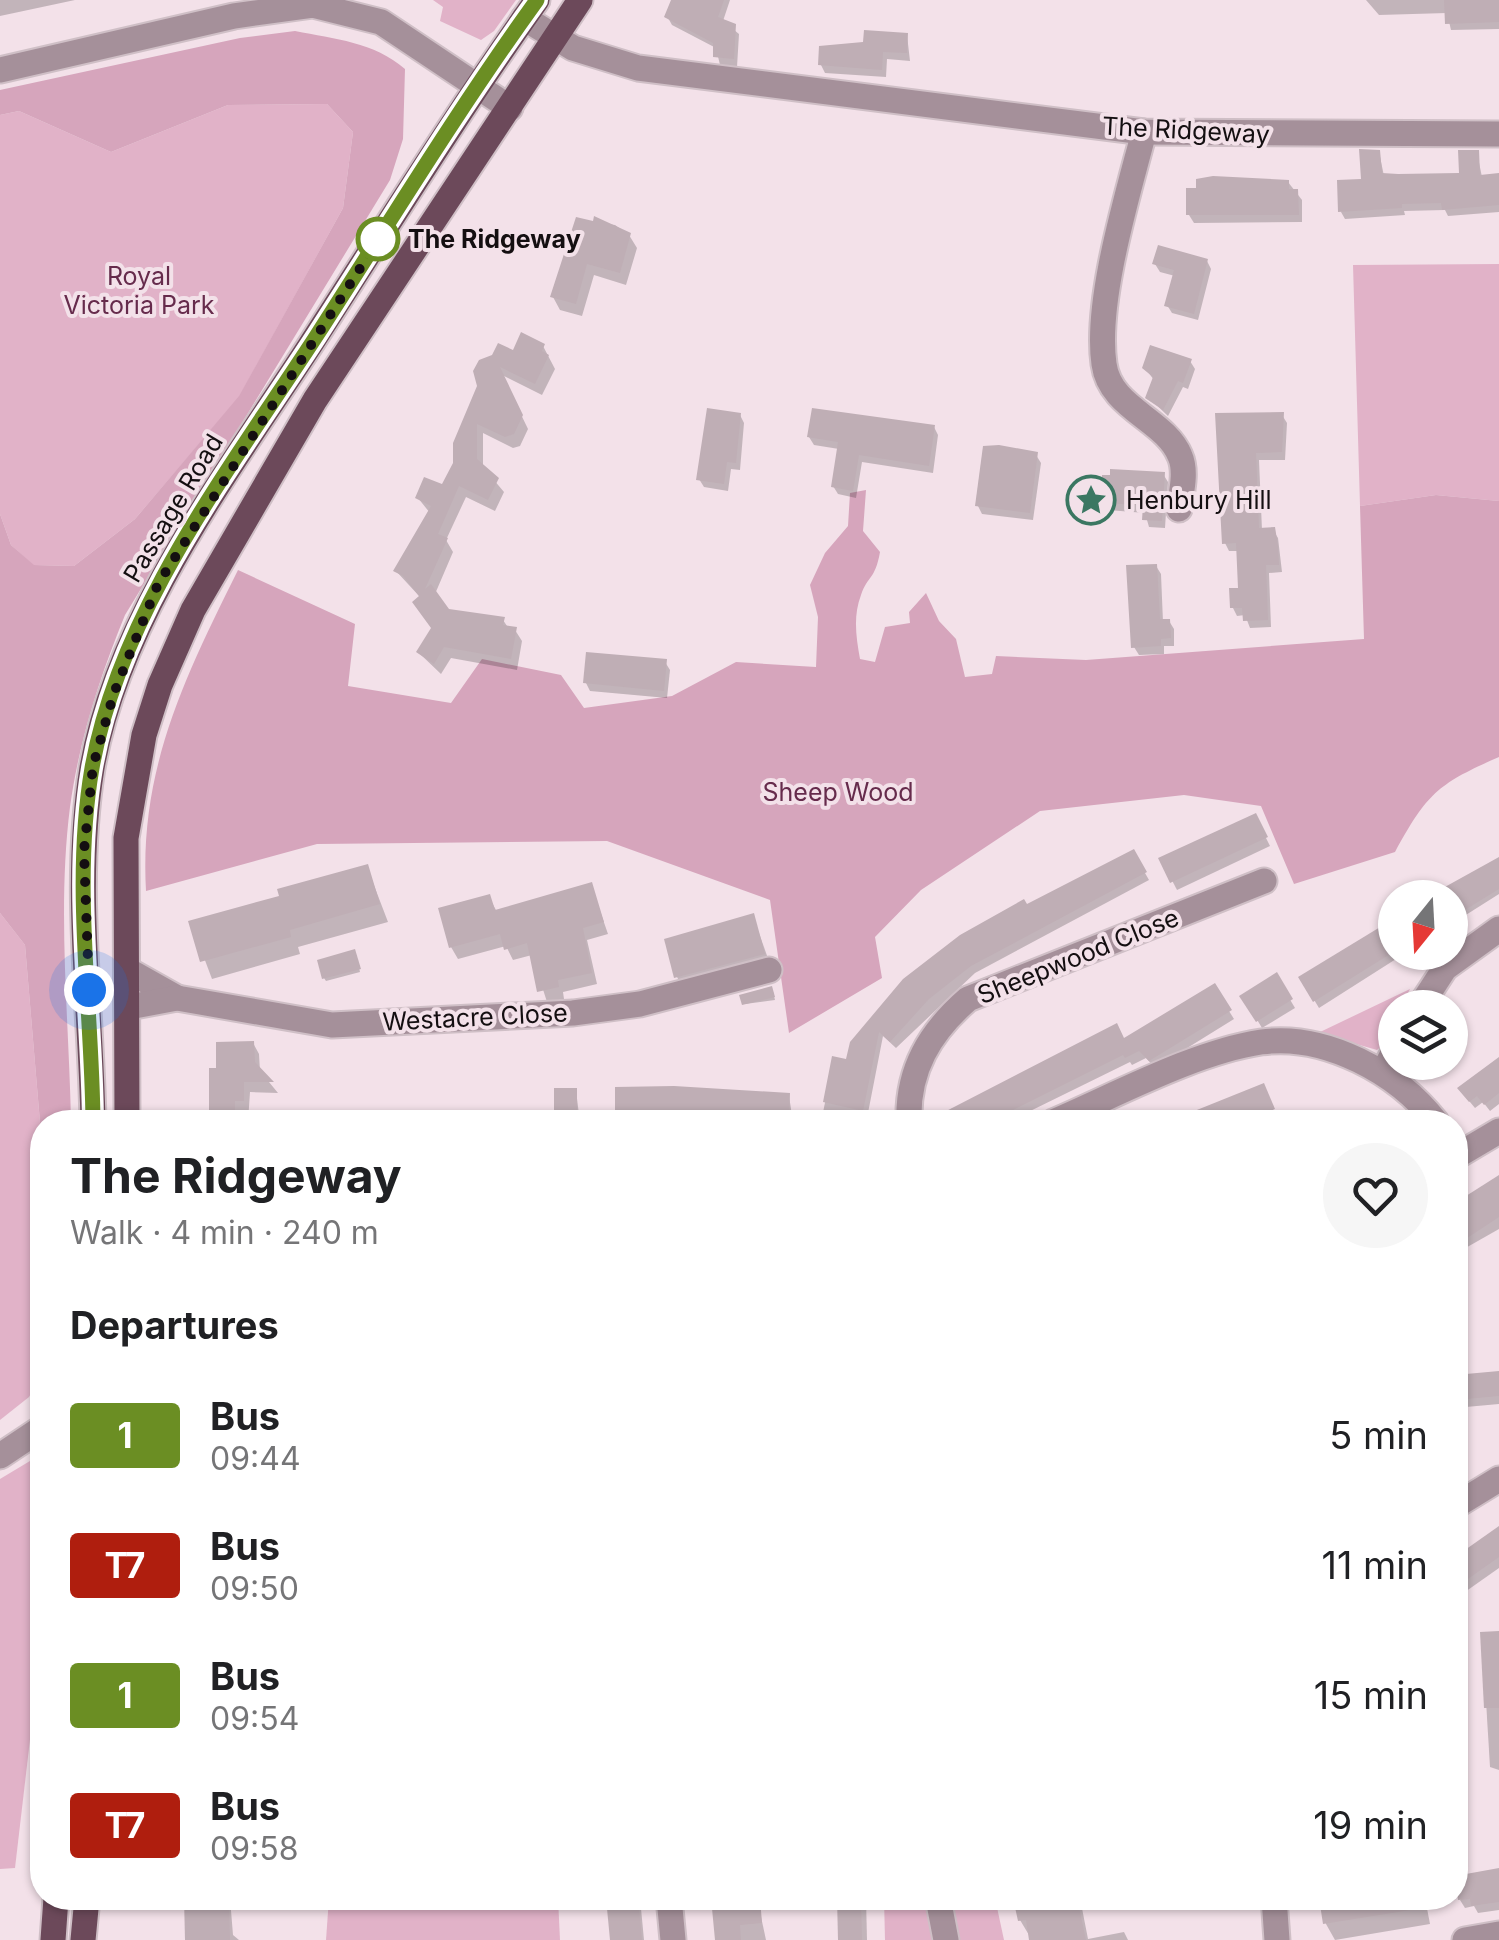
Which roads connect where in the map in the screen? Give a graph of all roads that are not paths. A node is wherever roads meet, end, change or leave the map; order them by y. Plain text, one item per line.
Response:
1 (580, 0) edge
2 (312, 2) edge
3 (531, 9) edge
4 (386, 11) edge
5 (556, 36) junction
6 (0, 70) edge
7 (477, 86) junction
8 (510, 108) junction
9 (1144, 132) junction
10 (1499, 134) edge
11 (1179, 509) dead end
12 (1264, 881) dead end
13 (1499, 929) edge
14 (769, 970) dead end
15 (129, 971) junction
16 (1431, 990) edge
17 (177, 998) junction
18 (129, 1007) junction
19 (1378, 1059) edge
20 (1404, 1080) edge
21 (92, 1110) edge
22 (127, 1110) edge
23 (910, 1110) edge
24 (1082, 1110) edge
25 (1427, 1110) edge
26 (1499, 1131) edge
27 (1468, 1147) edge
28 (30, 1436) edge
29 (30, 1453) edge
30 (3, 1454) edge
31 (1499, 1478) edge
32 (1468, 1498) edge
33 (55, 1910) edge
34 (86, 1910) edge
35 (669, 1910) edge
36 (940, 1910) edge
37 (1275, 1910) edge
38 (1499, 1934) edge
39 (53, 1940) edge
40 (83, 1940) edge
41 (673, 1940) edge
42 (946, 1940) edge
43 (1277, 1940) edge
44 (1465, 1940) edge

1 - 5 main road
2 - 4 street
2 - 6 street
3 - 5 street, The Ridgeway
3 - 7 main road, Passage Road
4 - 7 street
5 - 8 main road
5 - 9 street, The Ridgeway
7 - 8 street
7 - 21 main road, Passage Road
8 - 15 main road
9 - 10 street, The Ridgeway
9 - 11 street
12 - 23 street, Sheepwood Close
13 - 16 street
14 - 17 street, Westacre Close
15 - 17 street, Westacre Close
15 - 18 main road
17 - 18 street, Westacre Close
18 - 22 main road
19 - 24 street
20 - 25 street
26 - 27 street
28 - 30 street
29 - 30 street
31 - 32 street
33 - 39 main road
34 - 40 main road
35 - 41 street
36 - 42 street
37 - 43 street
38 - 44 street

